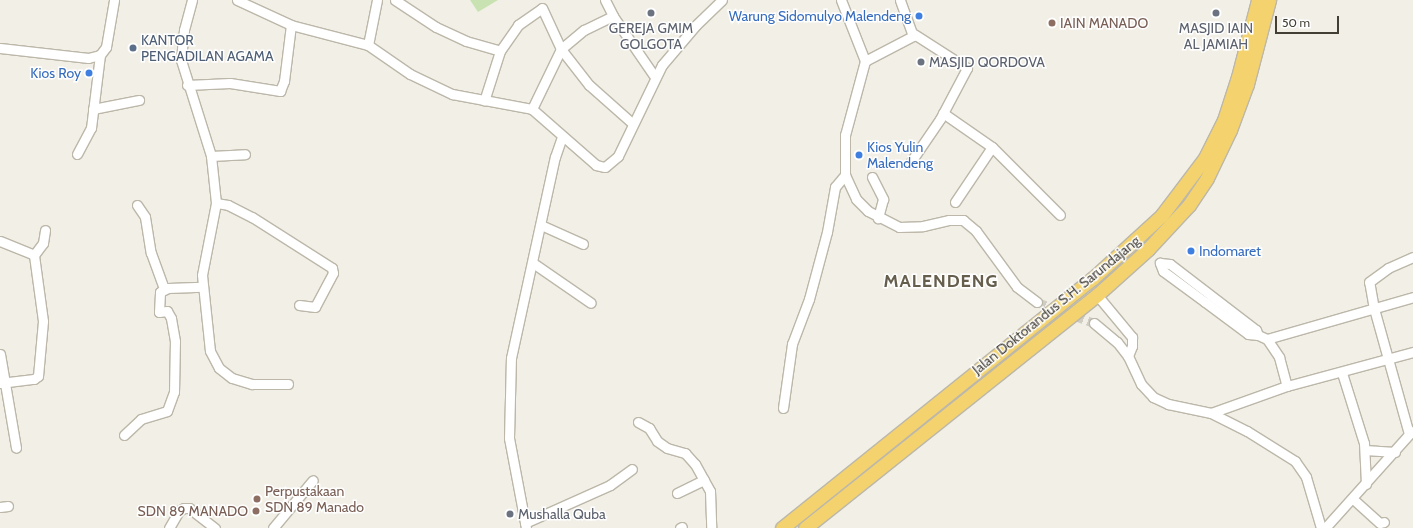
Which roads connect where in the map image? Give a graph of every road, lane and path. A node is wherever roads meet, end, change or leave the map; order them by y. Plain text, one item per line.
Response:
1 (114, 0) edge
2 (192, 0) edge
3 (237, 0) edge
4 (377, 0) edge
5 (395, 0) edge
6 (605, 0) edge
7 (722, 0) edge
8 (841, 0) edge
9 (900, 0) edge
10 (1258, 0) edge
11 (1269, 0) edge
12 (541, 4) edge
13 (613, 16) junction
14 (291, 25) junction
15 (917, 36) junction
16 (368, 45) junction
17 (0, 48) edge
18 (561, 49) junction
19 (500, 51) junction
20 (100, 55) junction
21 (865, 61) junction
22 (656, 77) junction
23 (188, 85) junction
24 (139, 100) dead end
25 (484, 101) junction
26 (532, 108) junction
27 (93, 109) junction
28 (943, 113) junction
29 (632, 124) junction
30 (562, 137) junction
31 (992, 147) junction
32 (77, 154) dead end
33 (244, 154) dead end
34 (211, 156) junction
35 (910, 163) dead end
36 (846, 175) junction
37 (872, 177) dead end
38 (955, 202) dead end
39 (216, 203) junction
40 (137, 205) dead end
41 (1060, 215) dead end
42 (878, 218) junction
43 (541, 225) junction
44 (45, 230) dead end
45 (0, 241) edge
46 (584, 244) dead end
47 (1145, 252) junction
48 (34, 255) junction
49 (1413, 257) edge
50 (533, 263) junction
51 (202, 287) junction
52 (164, 288) junction
53 (1097, 295) junction
54 (1413, 297) edge
55 (1037, 302) tunnel mouth
56 (592, 303) dead end
57 (299, 305) dead end
58 (1374, 309) junction
59 (1094, 323) tunnel mouth
60 (1262, 337) junction
61 (1413, 352) edge
62 (0, 354) edge
63 (1128, 356) junction
64 (1389, 359) junction
65 (1342, 373) junction
66 (2, 382) edge
67 (288, 384) dead end
68 (1287, 386) junction
69 (783, 408) dead end
70 (1211, 413) junction
71 (638, 422) dead end
72 (1411, 432) edge
73 (124, 435) dead end
74 (16, 448) dead end
75 (1366, 450) junction
76 (1395, 452) junction
77 (632, 469) dead end
78 (313, 480) dead end
79 (704, 480) junction
80 (1366, 484) junction
81 (677, 493) dead end
82 (1353, 499) junction
83 (1384, 522) dead end
84 (526, 525) edge
85 (170, 528) edge
86 (215, 528) edge
87 (273, 528) edge
88 (710, 528) edge
89 (782, 528) edge
90 (805, 528) edge
91 (1321, 528) edge
92 (1325, 528) edge

1 - 20 street
2 - 23 street
3 - 14 street
4 - 16 street
5 - 19 street
6 - 13 street
7 - 22 street
8 - 21 street
9 - 15 street
10 - 89 highway, Jalan Doktorandus S.H. Sarundajang
11 - 47 highway, Jalan Doktorandus S.H. Sarundajang
12 - 18 street
12 - 19 street
13 - 18 street
13 - 22 street
14 - 16 street
14 - 23 street
15 - 21 street
15 - 28 street
16 - 25 street
17 - 20 street
18 - 26 street
18 - 29 street
19 - 25 street
20 - 27 street
21 - 36 street
22 - 29 street
23 - 34 street
24 - 27 street
25 - 26 street
26 - 30 street
27 - 32 street
28 - 31 street
28 - 35 street
29 - 30 street
30 - 43 street
31 - 38 street
31 - 41 street
33 - 34 street
34 - 39 street
36 - 42 street
36 - 69 street
37 - 42 street
39 - 51 street
39 - 57 street
40 - 52 street
42 - 55 street
43 - 46 street
43 - 50 street
44 - 48 street
45 - 48 street
47 - 53 highway, Jalan Doktorandus S.H. Sarundajang
47 - 60 street
48 - 66 street
49 - 58 street
50 - 56 street
50 - 84 street
51 - 52 street
51 - 67 street
52 - 73 street
53 - 63 street
53 - 90 highway, Jalan Doktorandus S.H. Sarundajang
54 - 58 street
58 - 60 street
58 - 64 street
59 - 63 street
60 - 68 street
61 - 64 street
62 - 66 street
63 - 70 street
64 - 65 street
64 - 72 street
65 - 68 street
65 - 75 street
66 - 74 street
68 - 70 street
70 - 91 street
71 - 79 street
72 - 76 street
75 - 76 street
75 - 80 street
76 - 80 street
77 - 84 street
78 - 87 street
79 - 81 street
79 - 88 street
80 - 82 street
82 - 83 street
82 - 92 street
85 - 86 street

